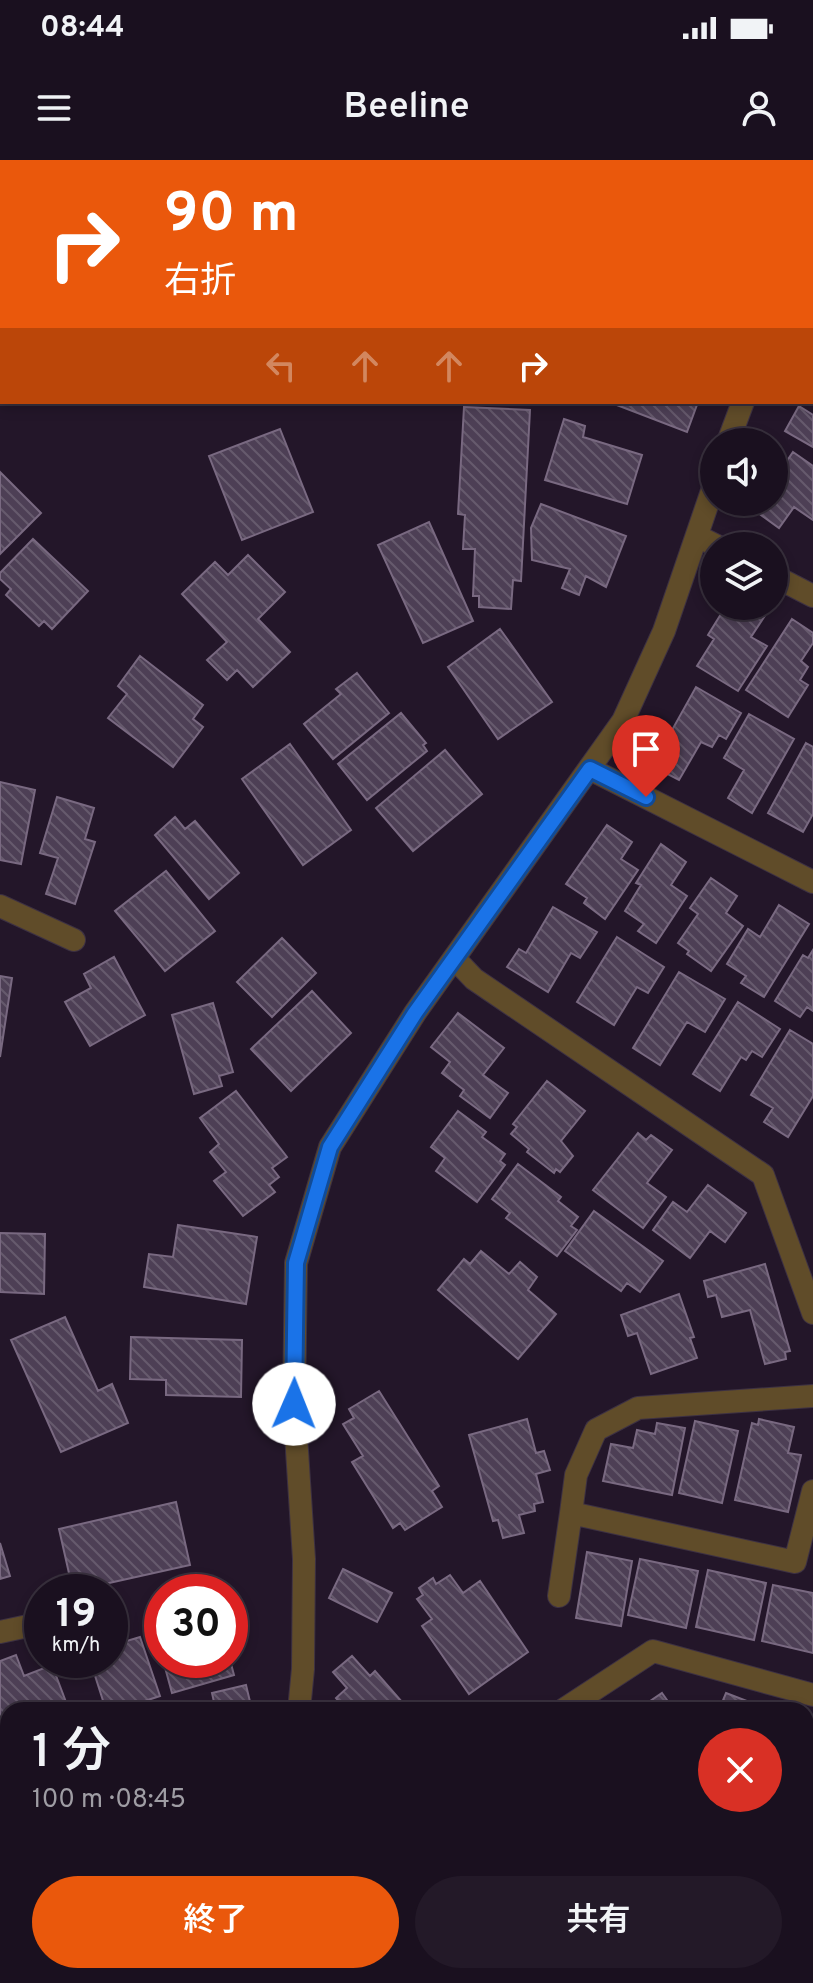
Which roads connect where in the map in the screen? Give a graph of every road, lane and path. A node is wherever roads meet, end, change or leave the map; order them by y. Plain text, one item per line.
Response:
1 (742, 404) edge
2 (733, 428) edge
3 (700, 556) edge
4 (788, 583) edge
5 (813, 596) edge
6 (590, 769) junction
7 (813, 882) edge
8 (0, 906) edge
9 (74, 940) dead end
10 (455, 959) junction
11 (813, 1313) edge
12 (813, 1396) edge
13 (813, 1491) edge
14 (571, 1513) junction
15 (559, 1596) dead end
16 (24, 1627) edge
17 (0, 1632) edge
18 (813, 1695) edge
19 (300, 1702) edge
20 (575, 1702) edge

1 - 2 street
3 - 6 street
4 - 5 street
6 - 7 street
6 - 10 street
8 - 9 street
10 - 11 street
10 - 19 street
12 - 14 street
13 - 14 street
14 - 15 street
16 - 17 street
18 - 20 street

